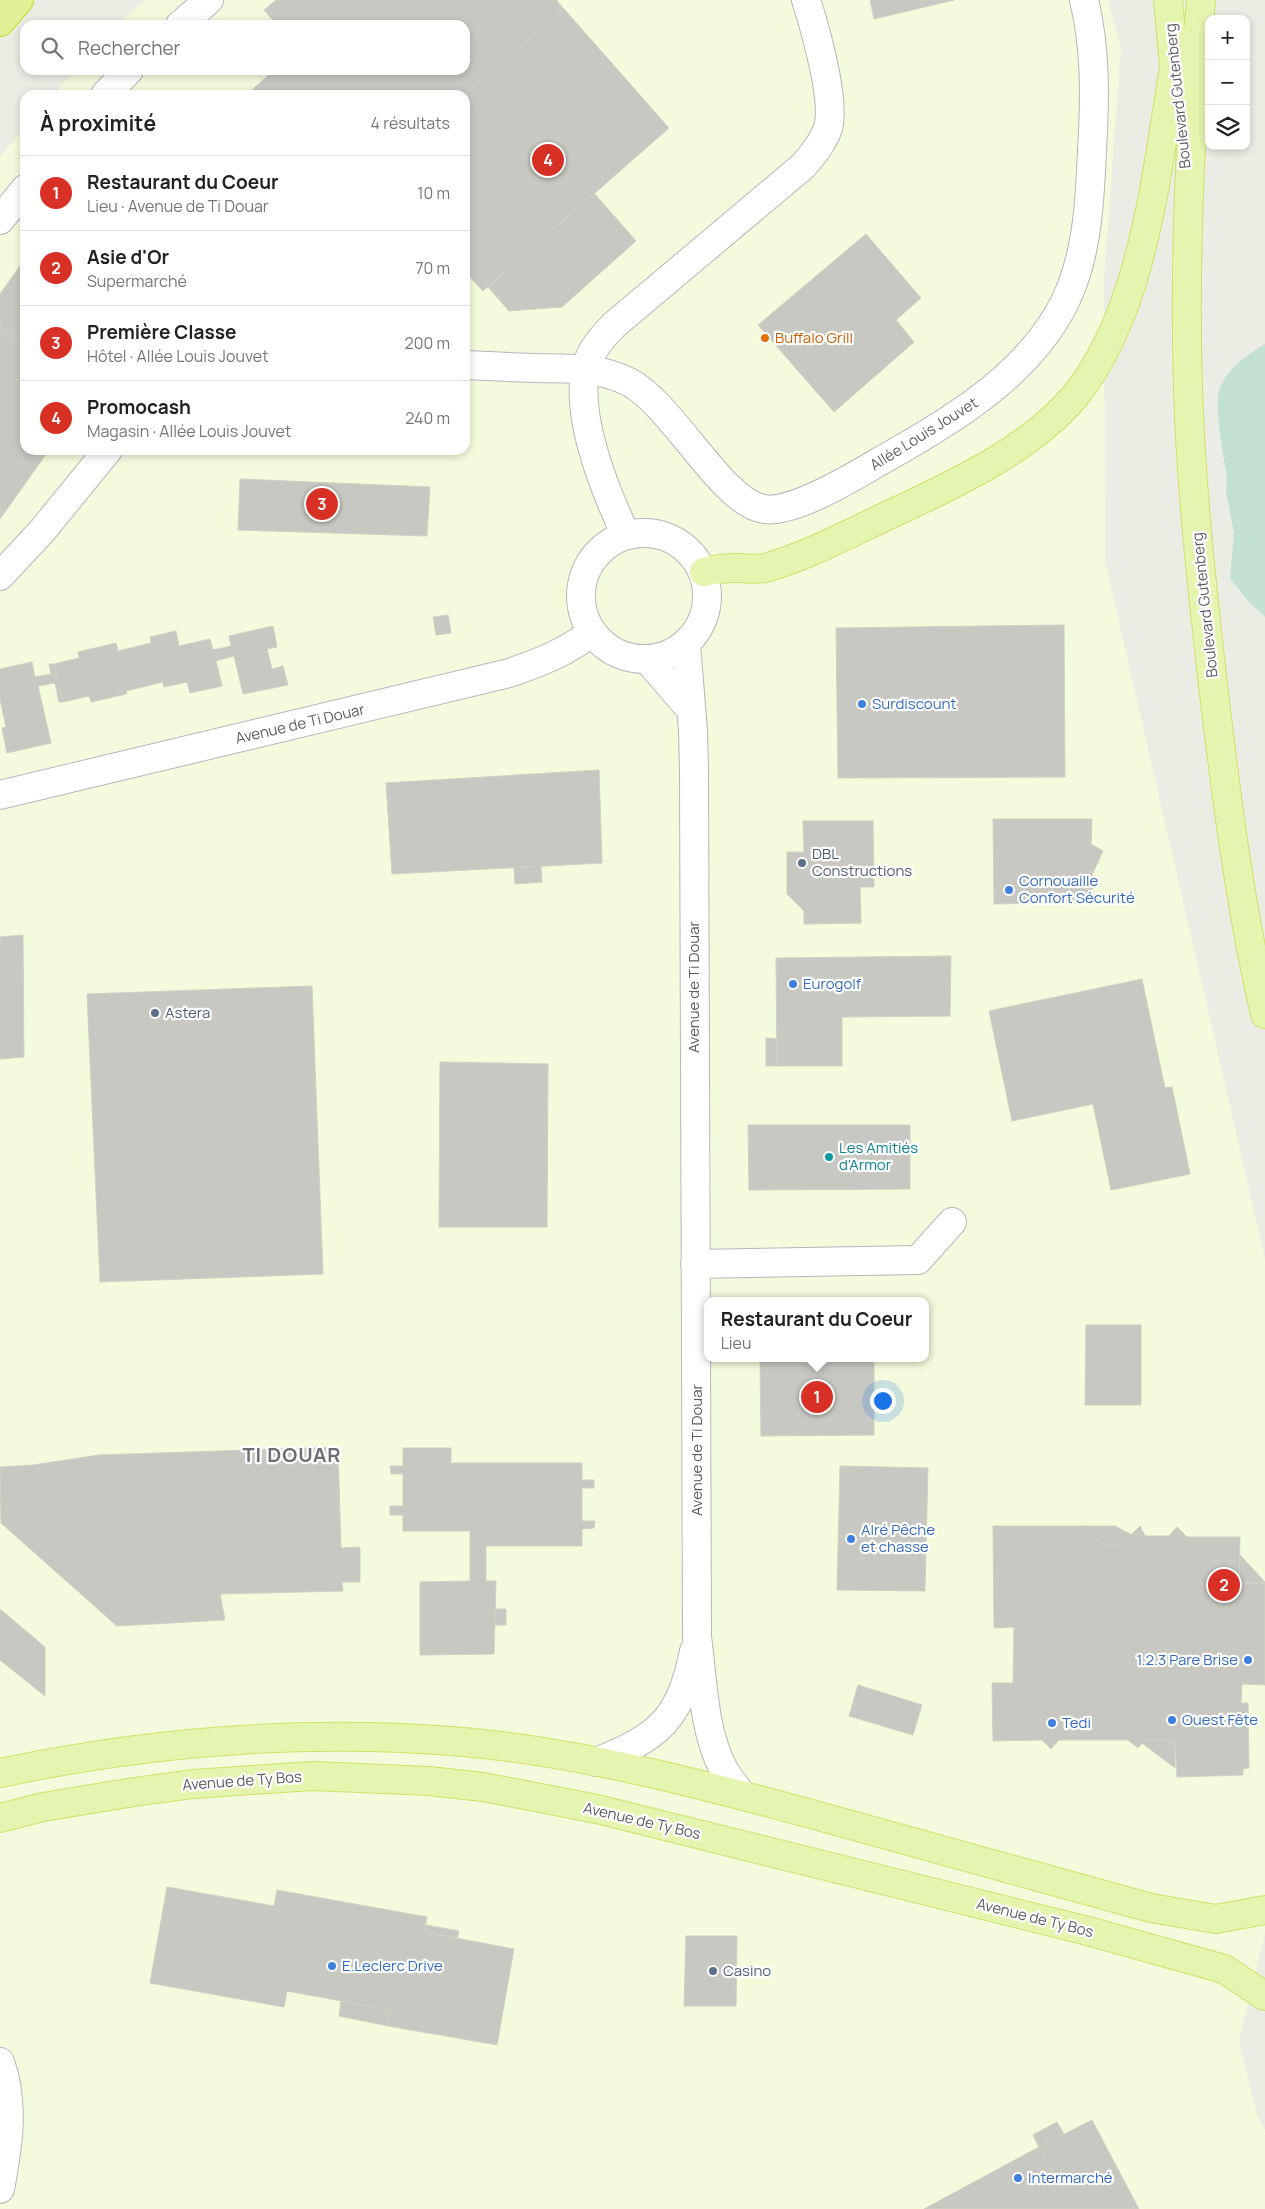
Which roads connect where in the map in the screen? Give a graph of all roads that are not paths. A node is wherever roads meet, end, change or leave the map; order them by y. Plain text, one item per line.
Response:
1 (19, 0) edge
2 (209, 0) edge
3 (806, 0) edge
4 (1084, 0) edge
5 (1168, 0) edge
6 (1201, 0) edge
7 (186, 20) edge
8 (0, 22) edge
9 (1174, 68) junction
10 (125, 75) edge
11 (110, 90) edge
12 (1189, 193) junction
13 (20, 195) edge
14 (0, 220) edge
15 (470, 365) edge
16 (586, 368) junction
17 (104, 455) edge
18 (626, 535) junction
19 (704, 572) junction
20 (0, 576) edge
21 (592, 632) junction
22 (686, 644) junction
23 (647, 660) junction
24 (691, 710) junction
25 (0, 795) edge
26 (1265, 1014) edge
27 (952, 1222) dead end
28 (695, 1264) junction
29 (697, 1637) junction
30 (596, 1762) junction
31 (0, 1773) edge
32 (742, 1795) junction
33 (0, 1818) edge
34 (1265, 1910) edge
35 (1265, 1996) edge
36 (0, 2062) edge
37 (0, 2189) edge

1 - 8 highway
2 - 7 street
3 - 16 street
4 - 16 street, Allée Louis Jouvet
5 - 9 main road, Boulevard Gutenberg
6 - 12 main road, Boulevard Gutenberg
9 - 12 main road, Boulevard Gutenberg
9 - 19 main road
10 - 11 street
12 - 26 main road, Boulevard Gutenberg
13 - 14 street
15 - 16 street, Allée Louis Jouvet
16 - 18 street
17 - 20 street
18 - 19 street
18 - 21 street
19 - 22 street
21 - 23 street
21 - 25 street, Avenue de Ti Douar
22 - 23 street
22 - 24 street, Avenue de Ti Douar
23 - 24 street
24 - 28 street, Avenue de Ti Douar
27 - 28 street
28 - 29 street, Avenue de Ti Douar
29 - 30 street, Avenue de Ti Douar
29 - 32 street, Avenue de Ti Douar
30 - 31 main road
30 - 32 main road
32 - 34 main road
33 - 35 main road, Avenue de Ty Bos
36 - 37 street

